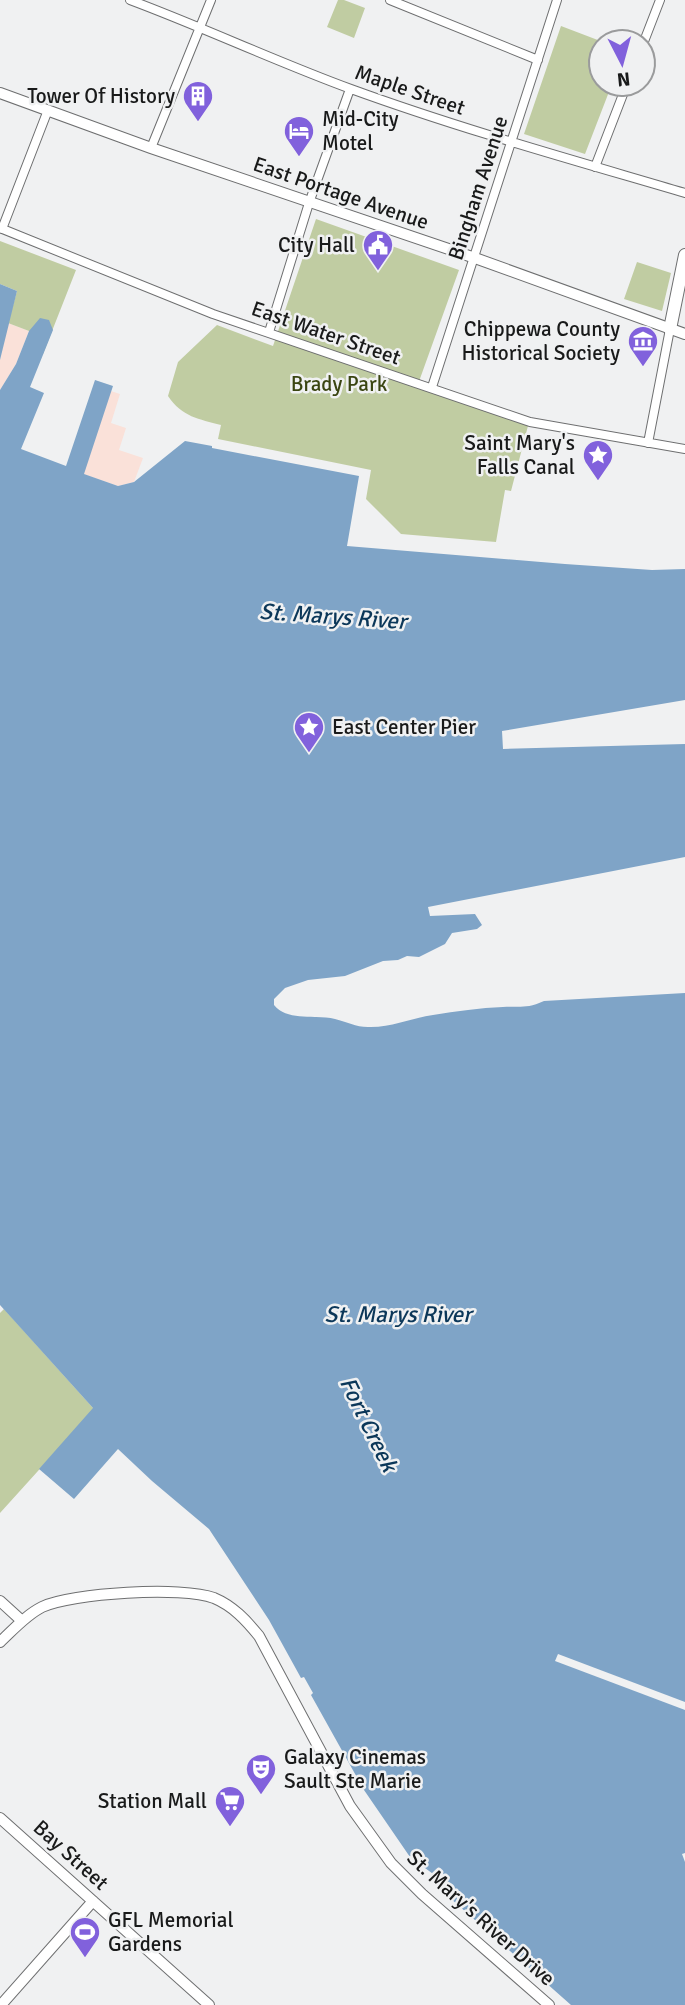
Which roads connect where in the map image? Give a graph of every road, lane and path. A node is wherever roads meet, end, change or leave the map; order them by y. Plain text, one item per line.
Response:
1 (130, 0) edge
2 (211, 0) edge
3 (390, 0) edge
4 (557, 0) edge
5 (660, 0) edge
6 (201, 26) junction
7 (649, 28) edge
8 (538, 60) junction
9 (350, 89) junction
10 (0, 93) edge
11 (622, 98) edge
12 (48, 110) junction
13 (511, 142) junction
14 (150, 148) junction
15 (595, 167) junction
16 (685, 193) edge
17 (309, 203) junction
18 (1, 228) edge
19 (685, 256) edge
20 (475, 258) junction
21 (670, 329) junction
22 (270, 332) junction
23 (685, 334) edge
24 (432, 387) junction
25 (648, 443) junction
26 (685, 449) edge
27 (0, 1601) edge
28 (22, 1621) junction
29 (0, 1642) edge
30 (0, 1818) edge
31 (93, 1901) junction
32 (1, 2005) edge
33 (209, 2005) edge
34 (549, 2005) edge

1 - 6 street, Maple Street
2 - 6 street
3 - 8 street
4 - 8 street, Bingham Avenue
5 - 7 street
6 - 9 street, Maple Street
6 - 14 street
8 - 13 street, Bingham Avenue
9 - 13 street, Maple Street
9 - 17 street
10 - 12 main road, East Portage Avenue
11 - 15 street
12 - 14 main road, East Portage Avenue
12 - 18 street
13 - 15 street, Maple Street
13 - 20 street, Bingham Avenue
14 - 17 main road, East Portage Avenue
15 - 16 street, Maple Street
17 - 20 main road, East Portage Avenue
17 - 22 street
18 - 22 street, East Water Street
19 - 21 main road
20 - 21 main road, East Portage Avenue
20 - 24 street, Bingham Avenue
21 - 23 main road, East Portage Avenue
21 - 25 street
22 - 24 street, East Water Street
24 - 25 street, East Water Street
25 - 26 street, East Water Street
27 - 28 main road
28 - 29 main road, St. Mary's River Drive
28 - 34 main road, St. Mary's River Drive
30 - 31 main road, Bay Street
31 - 32 main road
31 - 33 main road, Bay Street

